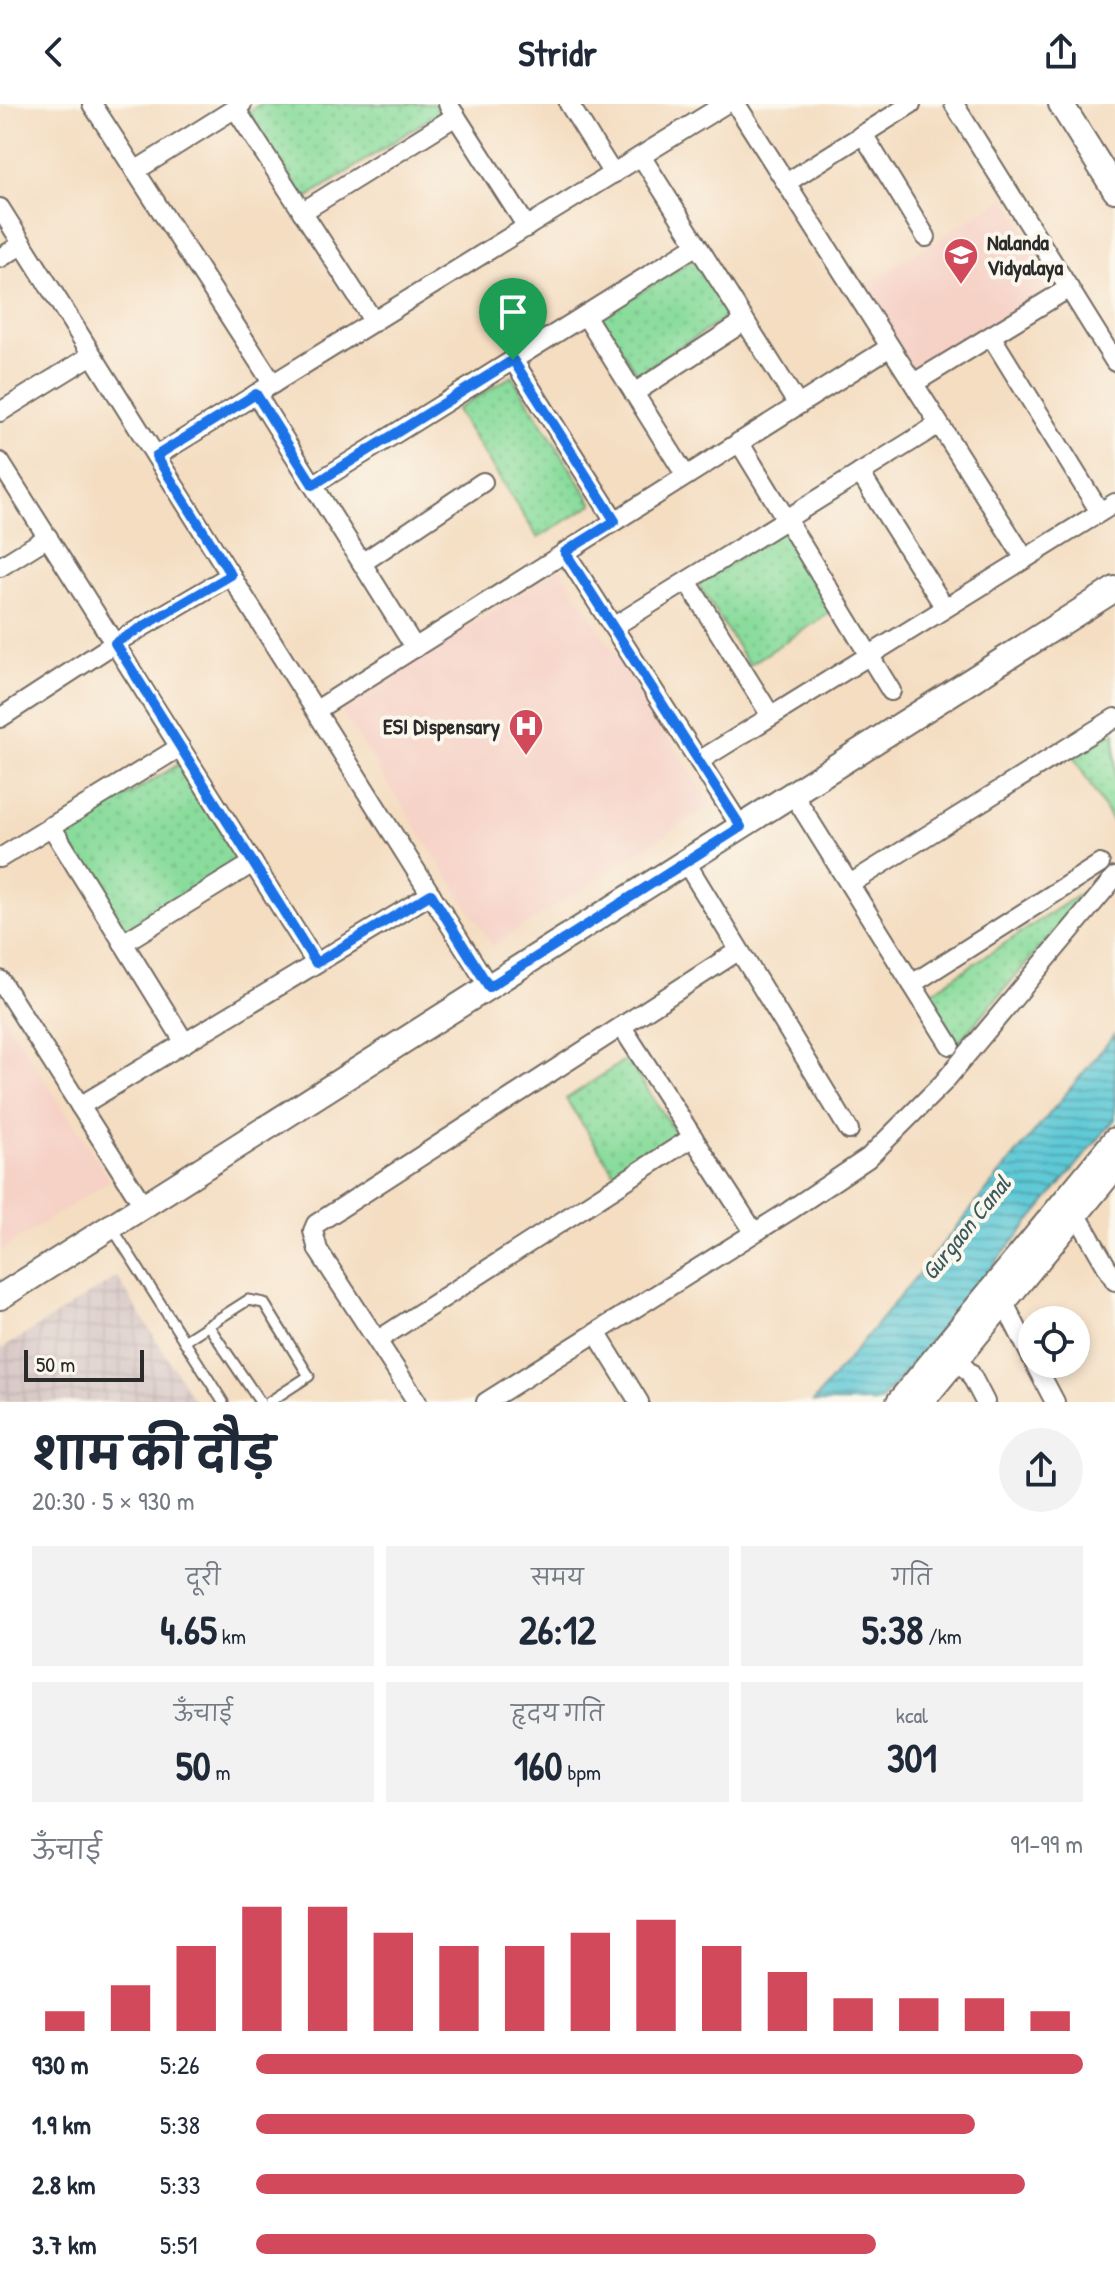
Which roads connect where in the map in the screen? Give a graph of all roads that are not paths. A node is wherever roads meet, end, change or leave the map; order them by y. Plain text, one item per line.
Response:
1 (92, 104) edge
2 (569, 104) edge
3 (725, 104) edge
4 (736, 104) edge
5 (911, 104) edge
6 (954, 104) edge
7 (1061, 104) edge
8 (238, 106) edge
9 (452, 110) edge
10 (863, 134) junction
11 (641, 156) junction
12 (135, 171) junction
13 (613, 174) junction
14 (786, 183) junction
15 (1115, 190) edge
16 (0, 208) edge
17 (302, 212) junction
18 (527, 227) junction
19 (926, 237) dead end
20 (23, 244) junction
21 (697, 245) junction
22 (0, 258) edge
23 (1069, 288) junction
24 (585, 315) junction
25 (745, 321) junction
26 (374, 322) junction
27 (991, 336) junction
28 (890, 347) junction
29 (92, 355) junction
30 (513, 360) junction
31 (1115, 362) edge
32 (914, 383) junction
33 (264, 389) junction
34 (634, 393) junction
35 (798, 405) junction
36 (0, 412) edge
37 (939, 424) junction
38 (739, 442) junction
39 (156, 456) junction
40 (0, 462) edge
41 (860, 473) junction
42 (686, 476) junction
43 (483, 482) dead end
44 (313, 485) junction
45 (1108, 508) edge
46 (786, 519) junction
47 (615, 521) junction
48 (48, 537) junction
49 (565, 552) junction
50 (1025, 559) junction
51 (362, 563) junction
52 (0, 567) edge
53 (231, 575) junction
54 (687, 581) junction
55 (1113, 596) edge
56 (945, 608) junction
57 (613, 627) junction
58 (115, 643) junction
59 (415, 648) junction
60 (870, 655) junction
61 (891, 691) dead end
62 (318, 709) junction
63 (771, 716) junction
64 (0, 718) edge
65 (1115, 718) edge
66 (180, 747) junction
67 (699, 761) junction
68 (793, 794) junction
69 (51, 826) junction
70 (741, 827) junction
71 (0, 858) edge
72 (685, 861) junction
73 (253, 863) junction
74 (1100, 864) dead end
75 (1115, 877) edge
76 (850, 884) junction
77 (431, 894) junction
78 (123, 943) junction
79 (738, 951) junction
80 (316, 963) junction
81 (0, 980) edge
82 (912, 984) junction
83 (489, 987) junction
84 (622, 1027) junction
85 (185, 1043) junction
86 (950, 1045) dead end
87 (80, 1106) junction
88 (849, 1130) dead end
89 (693, 1137) junction
90 (1115, 1140) edge
91 (1115, 1167) edge
92 (143, 1205) junction
93 (1071, 1205) junction
94 (111, 1226) junction
95 (754, 1232) junction
96 (1115, 1281) edge
97 (0, 1297) edge
98 (1003, 1301) junction
99 (208, 1325) junction
100 (1018, 1330) edge
101 (597, 1334) junction
102 (378, 1340) junction
103 (184, 1341) junction
104 (950, 1353) junction
105 (1042, 1378) edge
106 (223, 1402) edge
107 (260, 1402) edge
108 (269, 1402) edge
109 (417, 1402) edge
110 (486, 1402) edge
111 (639, 1402) edge
112 (899, 1402) edge
113 (921, 1402) edge
114 (985, 1402) edge
115 (1055, 1402) edge

1 - 12 street
2 - 13 street
3 - 11 street
4 - 14 street
5 - 10 street
6 - 23 street
7 - 15 street
8 - 12 street
8 - 17 street
9 - 17 street
9 - 18 street
10 - 14 street
10 - 19 street
11 - 13 street
11 - 21 street
12 - 33 street
13 - 18 street
14 - 28 street
16 - 20 street
17 - 26 street
18 - 26 street
20 - 22 street
20 - 29 street
21 - 24 street
21 - 25 street
23 - 27 street
23 - 31 street
24 - 30 street
24 - 34 street
25 - 34 street
25 - 35 street
26 - 33 street
27 - 32 street
27 - 45 street
28 - 32 street
28 - 35 street
29 - 36 street
29 - 39 street
30 - 44 street
30 - 47 street
32 - 37 street
33 - 39 street
33 - 44 street
34 - 42 street
35 - 38 street
37 - 41 street
37 - 50 street
38 - 42 street
38 - 46 street
39 - 53 street
40 - 48 street
41 - 46 street
41 - 56 street
42 - 47 street
43 - 51 street
44 - 51 street
45 - 50 street
46 - 54 street
46 - 60 street
47 - 49 street
48 - 52 street
48 - 58 street
49 - 57 street
49 - 59 street
50 - 56 street
51 - 59 street
53 - 58 street
53 - 62 street
54 - 57 street
54 - 63 street
55 - 68 street
56 - 60 street
57 - 67 street
58 - 64 street
58 - 66 street
59 - 62 street
60 - 61 street
60 - 63 street
62 - 77 street
63 - 67 street
65 - 76 street
66 - 69 street
66 - 73 street
67 - 70 street
68 - 70 street
68 - 76 street
69 - 71 street
69 - 78 street
70 - 72 street
72 - 79 street
72 - 83 street
73 - 78 street
73 - 80 street
74 - 82 street
75 - 95 street
76 - 82 street
77 - 80 street
77 - 83 street
78 - 85 street
79 - 84 street
79 - 88 street
80 - 85 street
81 - 87 street
82 - 86 street
83 - 92 street
84 - 89 street
84 - 102 street
85 - 87 street
87 - 92 street
89 - 95 street
89 - 102 street
90 - 93 street
91 - 93 street
92 - 94 street
93 - 96 street
93 - 98 street
93 - 104 street
94 - 97 street
94 - 103 lane
95 - 101 street
98 - 100 street
98 - 104 street
99 - 103 lane
99 - 107 lane
99 - 108 lane
101 - 110 street
101 - 111 street
102 - 109 street
103 - 106 lane
104 - 112 street
104 - 113 street
104 - 114 street
105 - 115 street

